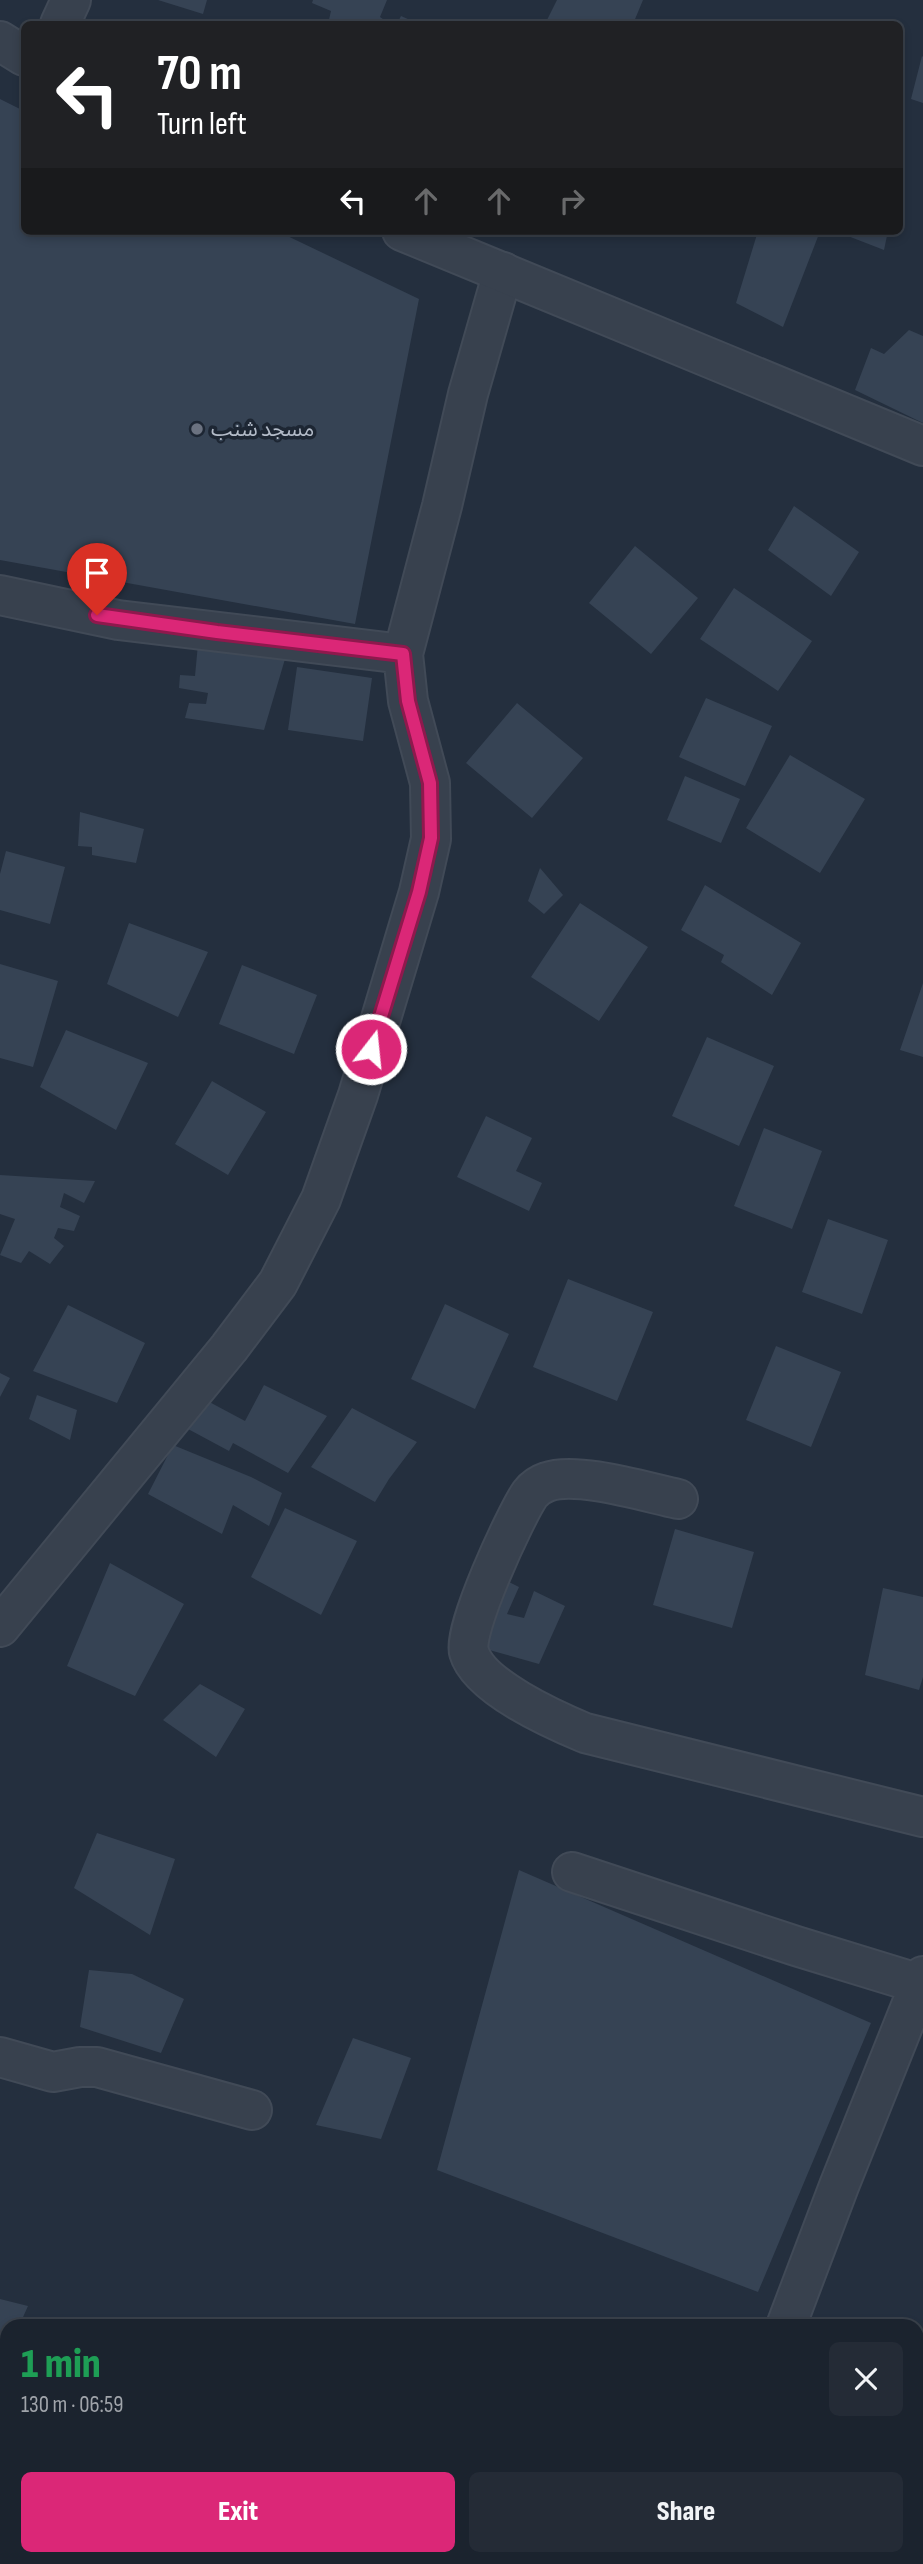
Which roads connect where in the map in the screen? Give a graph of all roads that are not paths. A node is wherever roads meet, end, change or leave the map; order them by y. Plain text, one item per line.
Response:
1 (71, 0) edge
2 (61, 21) edge
3 (0, 41) edge
4 (21, 54) edge
5 (412, 235) edge
6 (503, 272) junction
7 (923, 446) edge
8 (0, 595) edge
9 (403, 654) junction
10 (678, 1499) dead end
11 (0, 1627) edge
12 (923, 1817) edge
13 (572, 1872) dead end
14 (921, 1980) edge
15 (0, 2057) edge
16 (252, 2110) dead end
17 (789, 2319) edge

1 - 2 street
3 - 4 street
5 - 6 street
6 - 7 street
6 - 9 street
8 - 9 street
9 - 11 street
10 - 12 street
13 - 14 street
14 - 17 street
15 - 16 street

